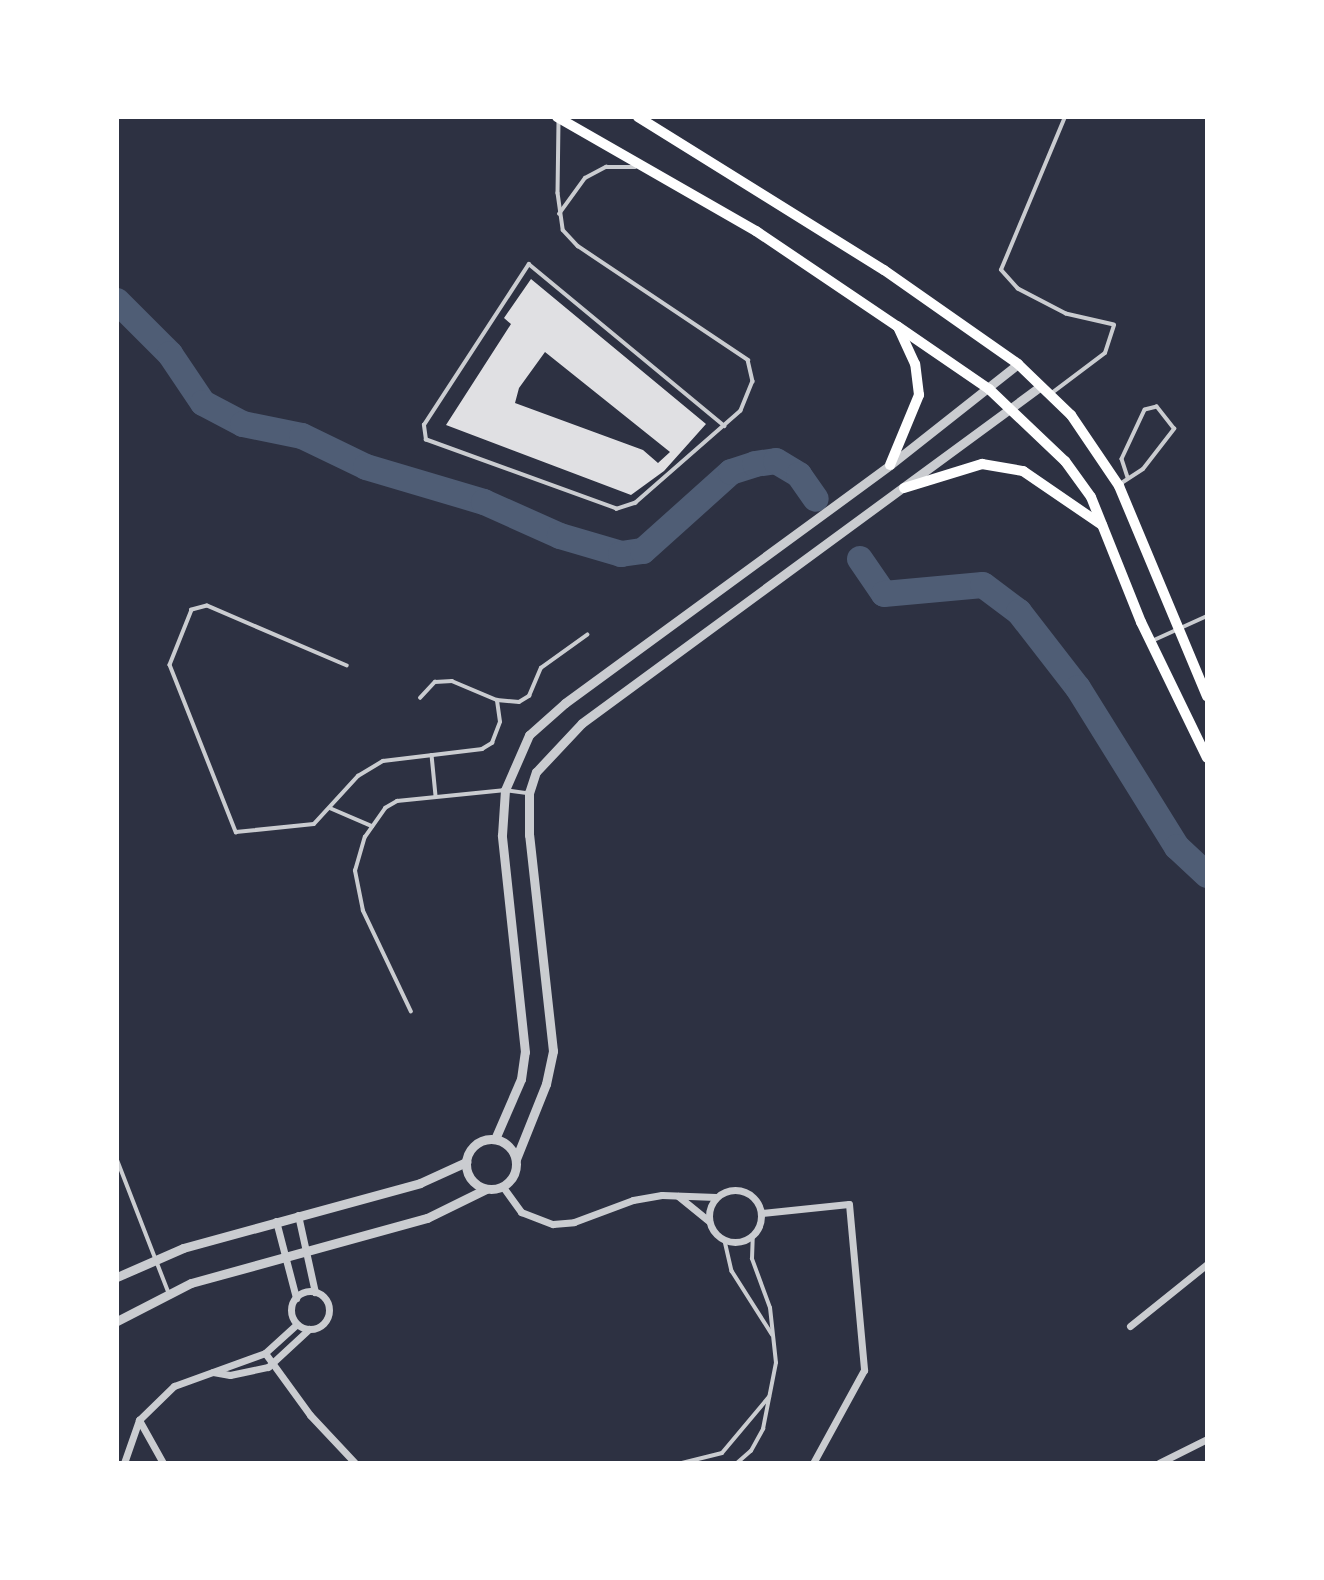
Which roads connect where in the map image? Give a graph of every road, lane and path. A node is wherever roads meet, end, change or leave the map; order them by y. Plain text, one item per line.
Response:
1 (1065, 117) edge
2 (558, 118) edge
3 (640, 118) edge
4 (644, 167) junction
5 (559, 214) junction
6 (897, 326) junction
7 (1017, 364) junction
8 (1041, 386) junction
9 (989, 389) junction
10 (1050, 394) junction
11 (1011, 410) junction
12 (725, 426) junction
13 (890, 465) junction
14 (1128, 477) junction
15 (1119, 486) junction
16 (904, 488) junction
17 (1105, 527) junction
18 (1207, 616) edge
19 (1178, 625) junction
20 (587, 635) dead end
21 (1151, 642) junction
22 (347, 666) dead end
23 (1207, 696) edge
24 (419, 698) dead end
25 (497, 700) junction
26 (432, 755) junction
27 (1207, 758) edge
28 (505, 790) junction
29 (529, 793) junction
30 (436, 796) junction
31 (330, 808) junction
32 (372, 826) junction
33 (411, 1012) dead end
34 (495, 1139) junction
35 (117, 1159) edge
36 (516, 1159) junction
37 (466, 1163) junction
38 (119, 1172) edge
39 (503, 1187) junction
40 (486, 1189) junction
41 (677, 1195) junction
42 (716, 1197) junction
43 (762, 1213) junction
44 (298, 1215) junction
45 (276, 1221) junction
46 (709, 1221) junction
47 (753, 1236) junction
48 (725, 1241) junction
49 (308, 1248) junction
50 (288, 1254) junction
51 (155, 1258) junction
52 (1207, 1264) edge
53 (117, 1277) edge
54 (315, 1292) junction
55 (169, 1293) junction
56 (296, 1298) junction
57 (117, 1321) edge
58 (297, 1324) junction
59 (1130, 1326) dead end
60 (309, 1329) junction
61 (774, 1339) junction
62 (265, 1353) junction
63 (275, 1363) junction
64 (213, 1371) junction
65 (771, 1396) junction
66 (139, 1420) junction
67 (1207, 1439) edge
68 (701, 1462) edge
69 (124, 1463) edge
70 (163, 1463) edge
71 (355, 1463) edge
72 (682, 1463) edge
73 (737, 1463) edge
74 (813, 1463) edge
75 (1160, 1463) edge

1 - 10 lane
2 - 4 main road
2 - 5 lane
3 - 7 main road
4 - 5 lane
4 - 6 main road
5 - 12 lane
6 - 9 main road
6 - 13 main road
7 - 8 main road
7 - 9 street
8 - 10 main road
8 - 11 street
9 - 11 main road
9 - 13 street
10 - 15 main road
11 - 16 street
11 - 17 main road
12 - 12 lane
13 - 28 street
14 - 14 lane
14 - 15 lane
15 - 19 main road
16 - 17 main road
16 - 29 street
17 - 21 main road
18 - 19 lane
19 - 21 lane
19 - 23 main road
20 - 25 lane
21 - 27 main road
22 - 31 lane
24 - 25 lane
25 - 26 lane
26 - 30 lane
26 - 31 lane
28 - 29 lane
28 - 30 lane
28 - 34 street
29 - 36 street
30 - 32 lane
31 - 32 lane
32 - 33 lane
34 - 36 street
34 - 37 street
35 - 38 lane
36 - 39 street
37 - 40 street
37 - 44 street
38 - 51 lane
39 - 40 street
39 - 41 street
40 - 49 street
41 - 42 street
41 - 46 street
42 - 43 street
42 - 46 street
43 - 47 street
43 - 74 street
44 - 45 street
44 - 49 street
45 - 50 street
45 - 51 street
46 - 48 street
47 - 48 street
47 - 61 lane
48 - 61 lane
49 - 50 street
49 - 54 street
50 - 55 street
50 - 56 street
51 - 53 street
51 - 55 lane
52 - 59 street
54 - 56 street
54 - 60 street
55 - 57 street
56 - 58 street
58 - 60 street
58 - 62 street
60 - 63 street
61 - 65 lane
62 - 63 street
62 - 64 street
63 - 64 street
63 - 71 street
64 - 66 street
65 - 68 lane
65 - 73 lane
66 - 69 street
66 - 70 street
67 - 75 street
68 - 72 lane

